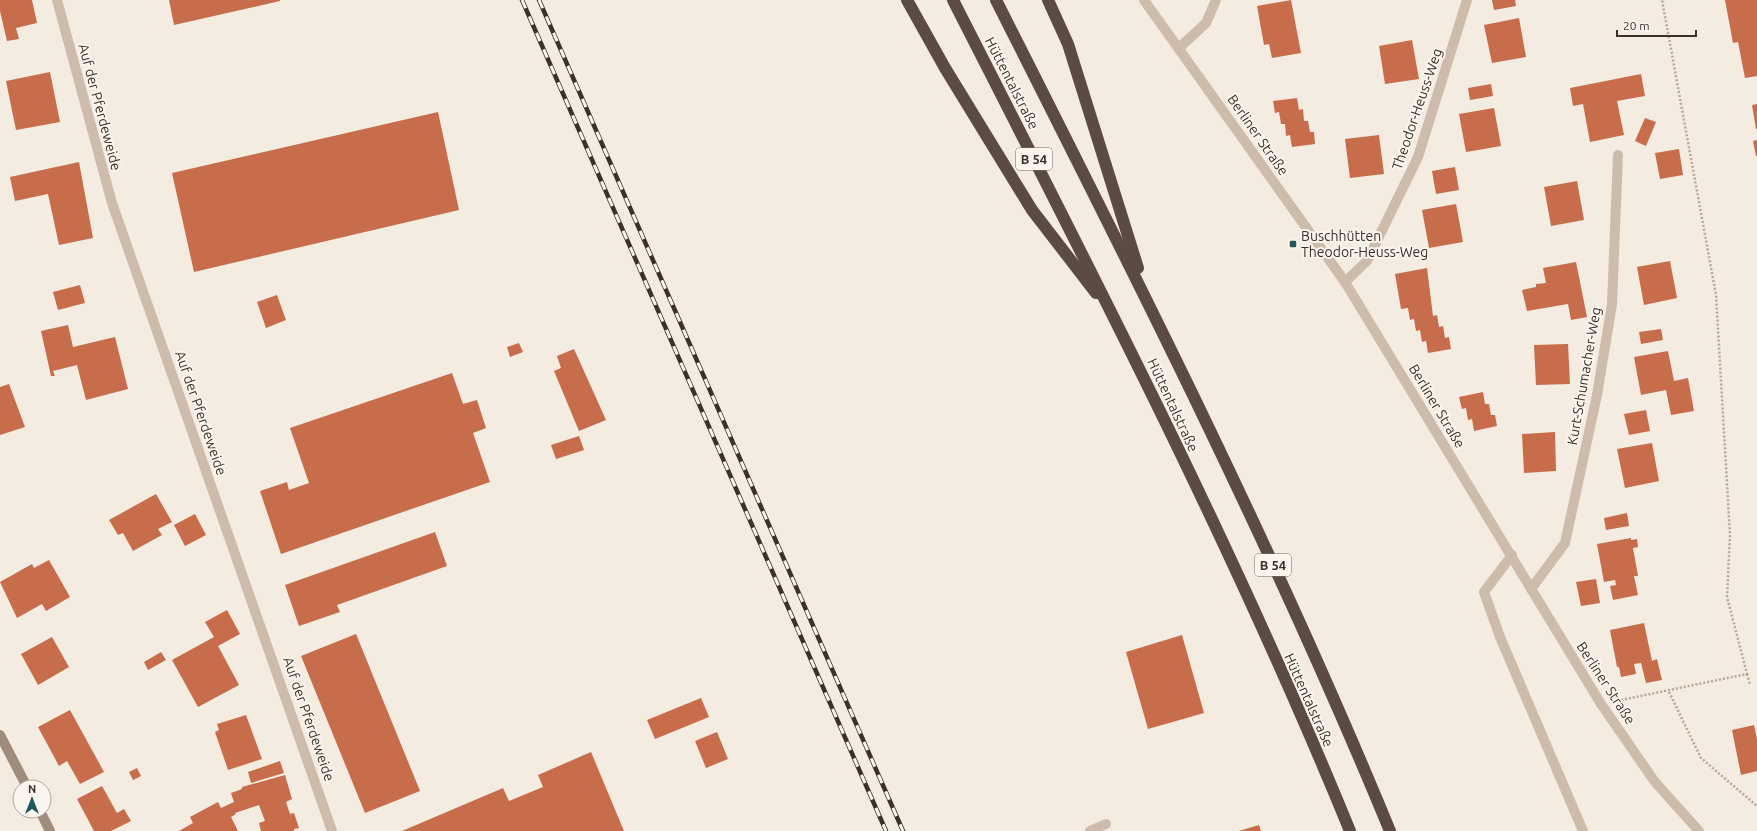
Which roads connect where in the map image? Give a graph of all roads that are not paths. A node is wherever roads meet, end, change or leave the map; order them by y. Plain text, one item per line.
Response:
1 (57, 0) edge
2 (907, 0) edge
3 (953, 0) edge
4 (996, 0) edge
5 (1048, 0) edge
6 (1144, 0) edge
7 (1216, 0) edge
8 (1467, 0) edge
9 (1179, 48) junction
10 (1618, 155) dead end
11 (1345, 282) junction
12 (1149, 302) junction
13 (1115, 318) junction
14 (1512, 555) junction
15 (1531, 589) junction
16 (0, 735) edge
17 (23, 779) edge
18 (44, 819) edge
19 (1106, 824) dead end
20 (50, 831) edge
21 (332, 831) edge
22 (1090, 831) edge
23 (1350, 831) edge
24 (1390, 831) edge
25 (1583, 831) edge
26 (1699, 831) edge

1 - 21 street, Auf der Pferdeweide
2 - 13 highway
3 - 13 highway, Hüttentalstraße / B 54
4 - 12 highway, Hüttentalstraße / B 54
5 - 12 highway
6 - 9 street, Berliner Straße
7 - 9 street
8 - 11 street, Theodor-Heuss-Weg
9 - 11 street, Berliner Straße
10 - 15 street, Kurt-Schumacher-Weg
11 - 14 street, Berliner Straße
12 - 24 highway, Hüttentalstraße / B 54
13 - 23 highway, Hüttentalstraße / B 54
14 - 15 street, Berliner Straße
14 - 25 street
15 - 26 street, Berliner Straße
16 - 17 main road
18 - 20 main road
19 - 22 street

